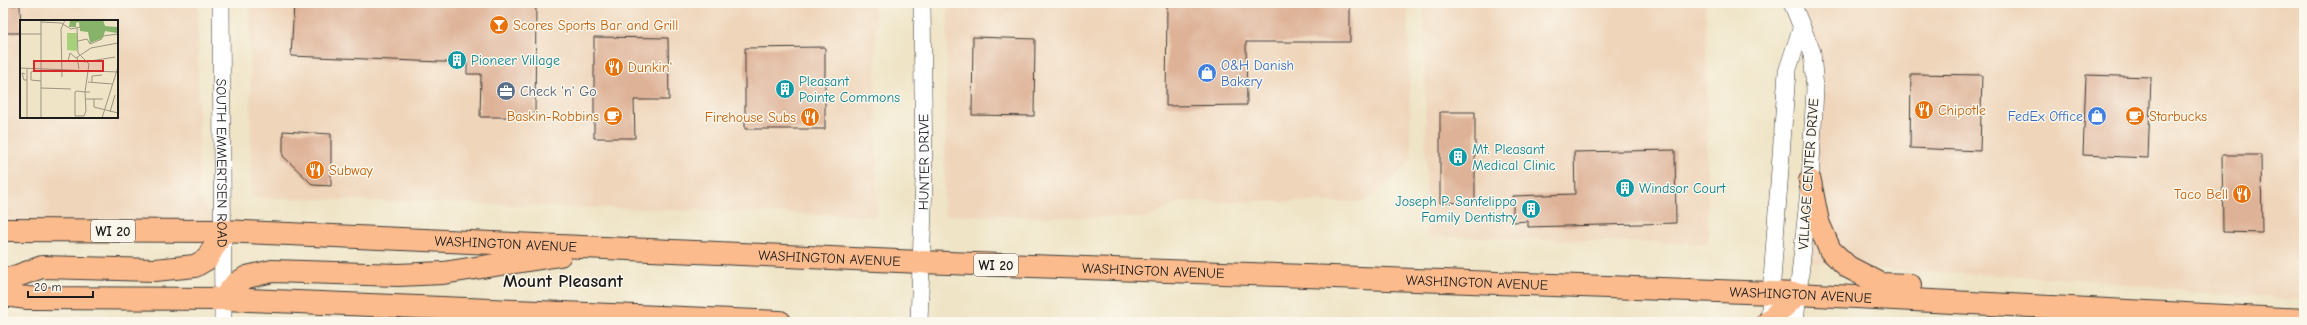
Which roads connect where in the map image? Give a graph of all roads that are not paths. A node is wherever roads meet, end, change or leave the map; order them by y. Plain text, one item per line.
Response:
1 (221, 3) edge
2 (922, 3) edge
3 (1792, 3) edge
4 (1801, 29) junction
5 (1810, 181) junction
6 (3, 230) edge
7 (223, 231) junction
8 (599, 248) junction
9 (921, 262) junction
10 (3, 281) edge
11 (1770, 294) junction
12 (1797, 294) junction
13 (3, 295) edge
14 (223, 299) junction
15 (2119, 310) junction
16 (2304, 320) edge
17 (223, 322) edge
18 (780, 322) edge
19 (920, 322) edge
20 (1768, 322) edge
21 (1795, 322) edge
22 (2064, 322) edge

1 - 7 street, SOUTH EMMERTSEN ROAD
2 - 9 street, HUNTER DRIVE
3 - 4 street, VILLAGE CENTER DRIVE
4 - 5 street, VILLAGE CENTER DRIVE
4 - 11 street, VILLAGE CENTER DRIVE
5 - 12 street, VILLAGE CENTER DRIVE
5 - 15 main road
6 - 7 main road, WASHINGTON AVENUE / WI 20
7 - 8 main road, WASHINGTON AVENUE / WI 20
7 - 10 main road
7 - 14 street, SOUTH EMMERTSEN ROAD
8 - 9 main road, WASHINGTON AVENUE / WI 20
8 - 14 main road
9 - 11 main road, WASHINGTON AVENUE / WI 20
9 - 19 street, HUNTER DRIVE
11 - 12 main road, WASHINGTON AVENUE / WI 20
11 - 20 street, VILLAGE CENTER DRIVE
12 - 15 main road, WASHINGTON AVENUE / WI 20
12 - 20 main road
12 - 21 street, VILLAGE CENTER DRIVE
13 - 14 main road
14 - 17 street, SOUTH EMMERTSEN ROAD
14 - 18 main road
15 - 16 main road, WASHINGTON AVENUE / WI 20
15 - 22 main road

